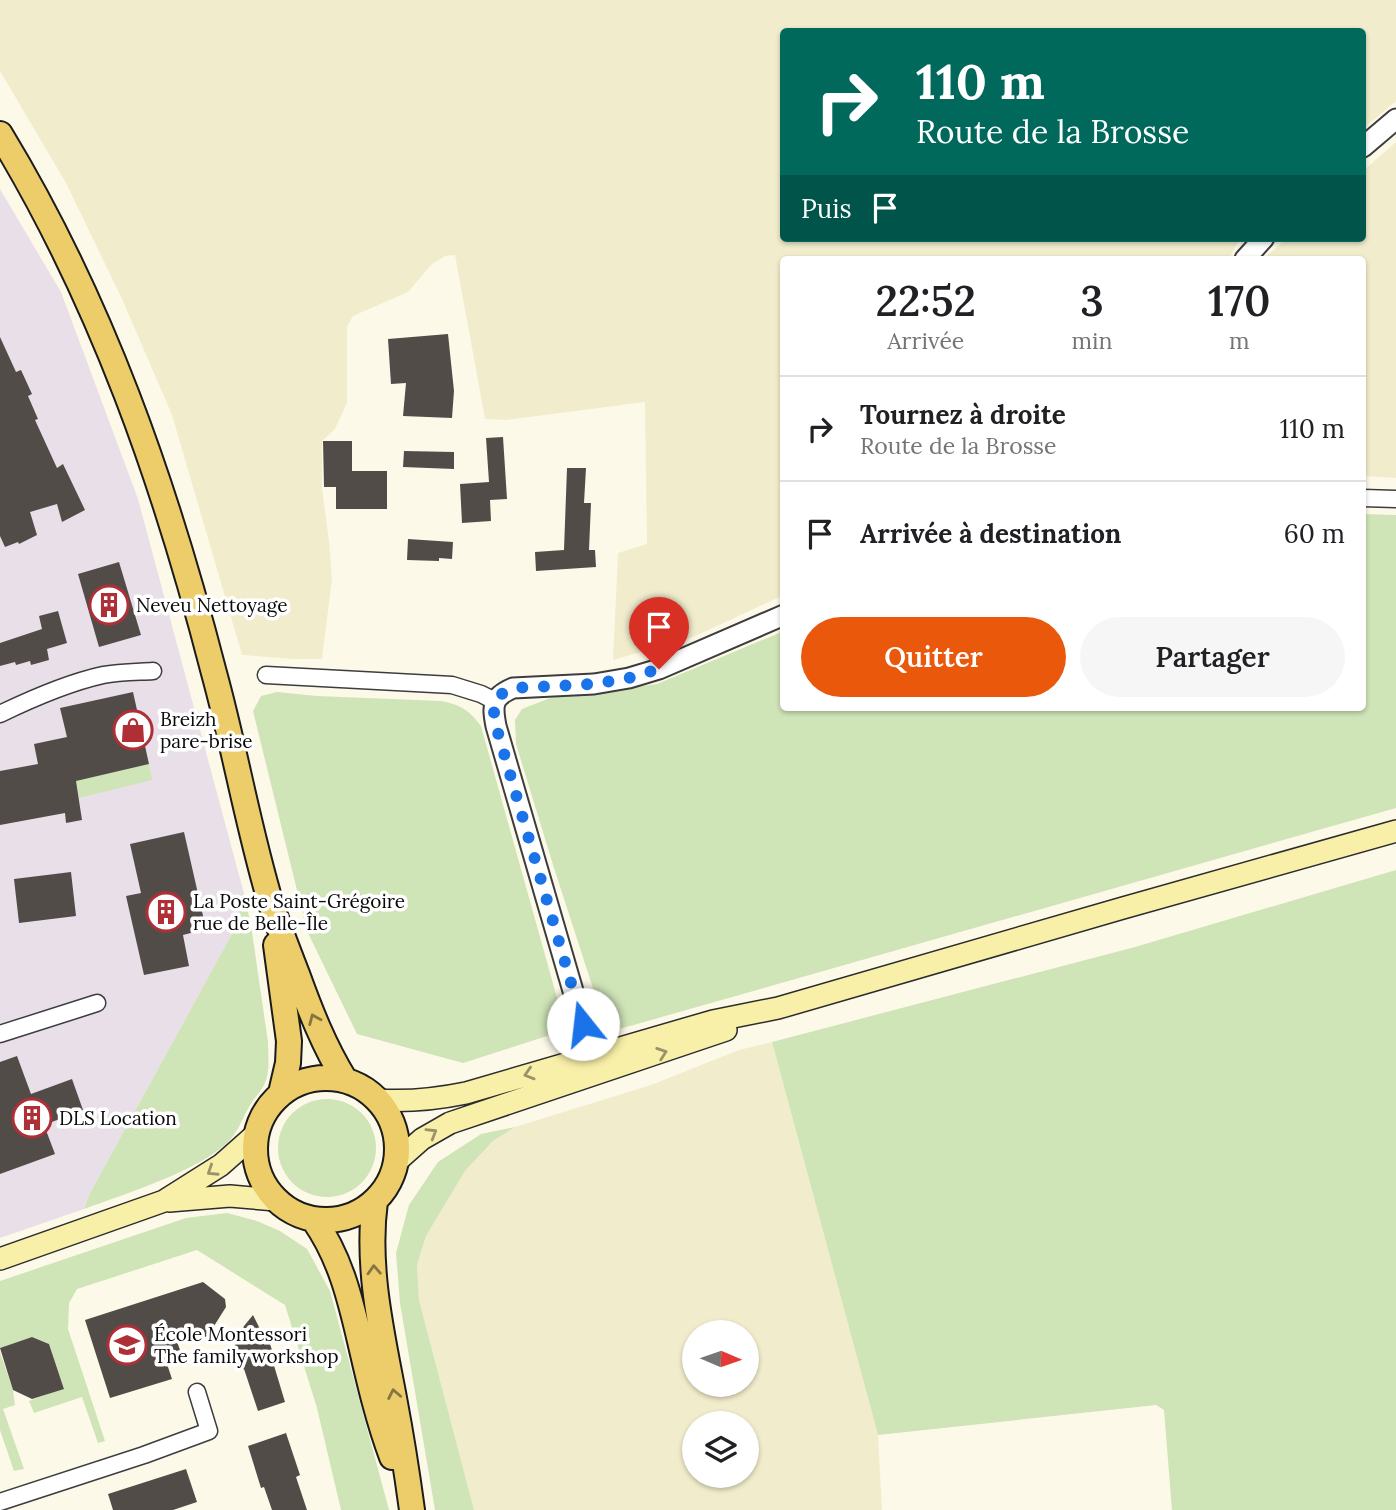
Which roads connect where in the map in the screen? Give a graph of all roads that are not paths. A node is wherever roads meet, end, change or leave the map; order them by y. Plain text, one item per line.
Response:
1 (1396, 118) edge
2 (0, 134) edge
3 (1366, 144) edge
4 (1260, 242) edge
5 (1248, 256) edge
6 (1366, 498) edge
7 (1396, 499) edge
8 (780, 617) edge
9 (153, 671) dead end
10 (266, 675) dead end
11 (495, 701) junction
12 (0, 714) edge
13 (1396, 831) edge
14 (272, 905) junction
15 (97, 1003) dead end
16 (0, 1034) edge
17 (595, 1065) junction
18 (345, 1080) junction
19 (281, 1093) junction
20 (378, 1100) junction
21 (256, 1134) junction
22 (396, 1162) junction
23 (276, 1200) junction
24 (163, 1201) junction
25 (375, 1201) junction
26 (314, 1220) junction
27 (0, 1259) edge
28 (197, 1392) dead end
29 (0, 1502) edge
30 (412, 1510) edge

1 - 3 street
2 - 14 main road
4 - 5 street
6 - 7 street
8 - 11 street
9 - 12 street
10 - 11 street
11 - 17 street
13 - 17 main road
18 -> 14 main road
14 - 19 main road
15 - 16 street
17 -> 20 main road
22 -> 17 main road
18 - 19 main road
18 - 20 main road
19 - 21 main road
20 - 22 main road
21 - 23 main road
21 -> 24 main road
22 - 25 main road
23 - 24 main road
23 - 26 main road
24 - 27 main road
25 - 26 main road
30 -> 25 main road
26 - 30 main road
28 - 29 street

